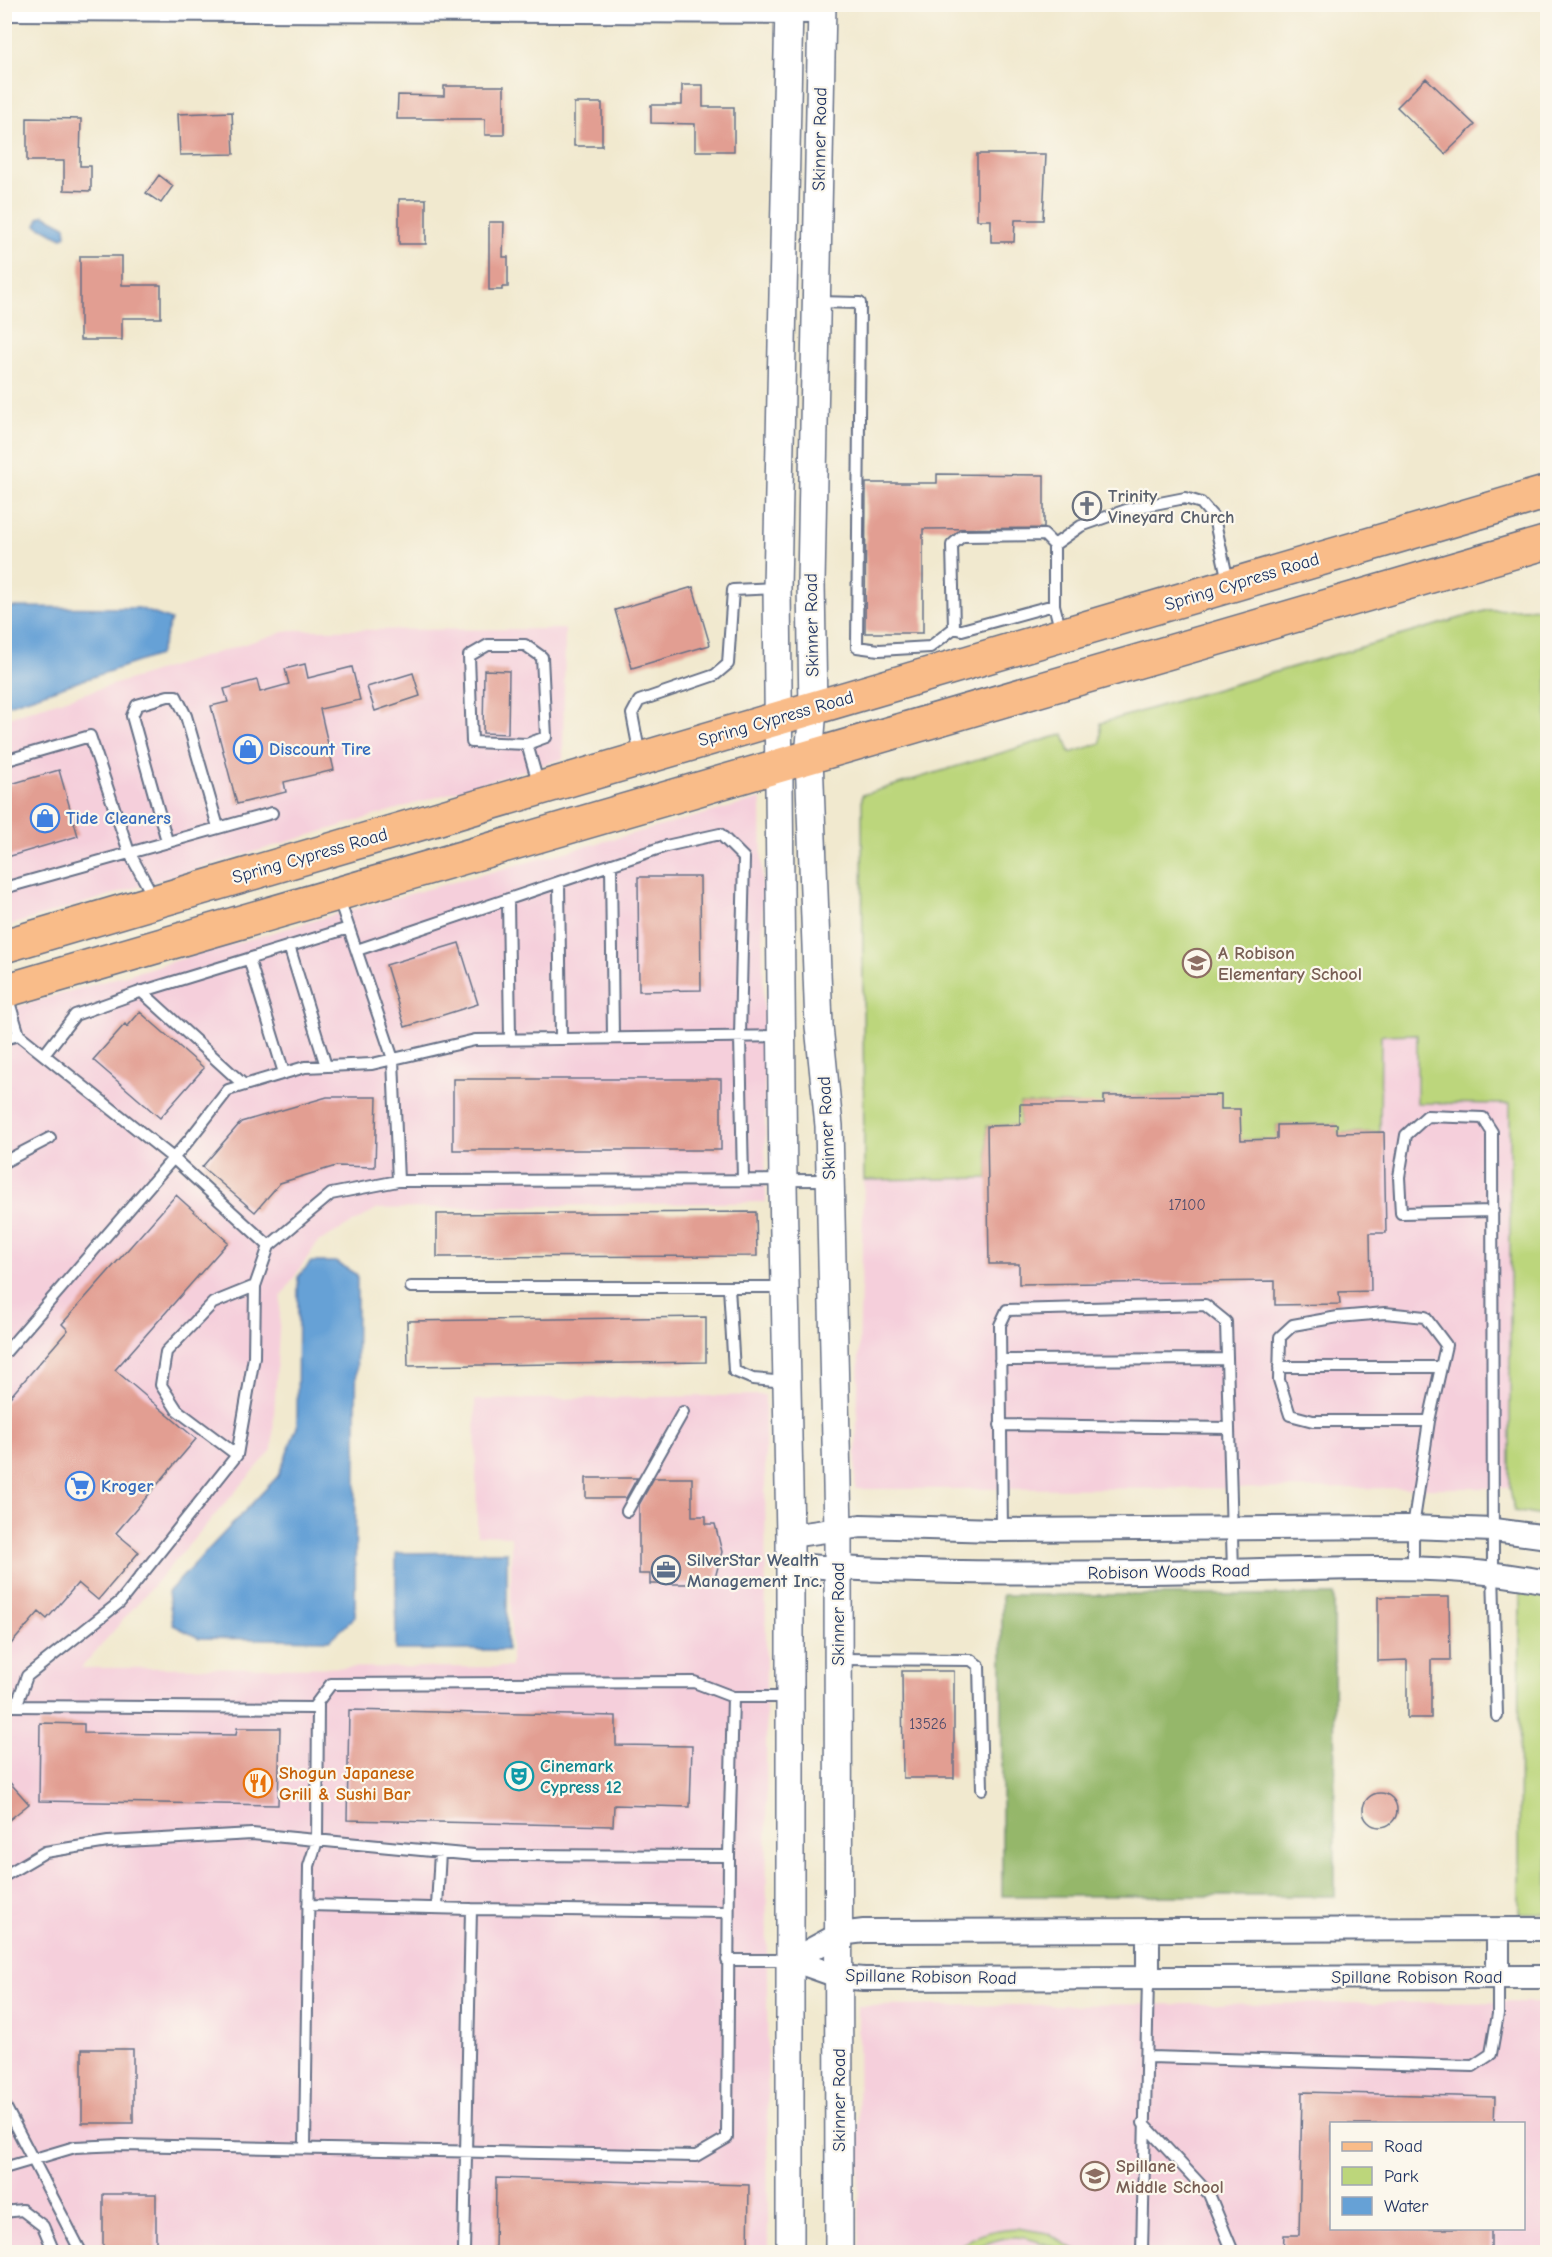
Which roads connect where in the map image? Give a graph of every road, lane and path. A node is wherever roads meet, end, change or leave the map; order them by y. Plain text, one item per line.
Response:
1 (789, 8) edge
2 (822, 8) edge
3 (4, 9) edge
4 (783, 296) junction
5 (817, 299) junction
6 (1548, 492) edge
7 (1548, 542) edge
8 (1054, 544) junction
9 (1229, 587) junction
10 (777, 588) junction
11 (1058, 620) junction
12 (954, 628) junction
13 (1242, 632) junction
14 (813, 709) junction
15 (778, 719) junction
16 (527, 744) junction
17 (641, 759) junction
18 (4, 761) edge
19 (794, 762) junction
20 (540, 789) junction
21 (272, 813) dead end
22 (218, 827) junction
23 (167, 841) junction
24 (333, 849) junction
25 (129, 852) junction
26 (611, 864) junction
27 (559, 882) junction
28 (4, 888) edge
29 (338, 895) junction
30 (508, 899) junction
31 (156, 902) junction
32 (349, 928) junction
33 (4, 946) edge
34 (289, 946) junction
35 (357, 950) junction
36 (249, 958) junction
37 (5, 989) edge
38 (141, 991) junction
39 (19, 1035) junction
40 (740, 1036) junction
41 (781, 1036) junction
42 (561, 1038) junction
43 (613, 1038) junction
44 (4, 1039) edge
45 (510, 1039) junction
46 (44, 1055) junction
47 (393, 1059) junction
48 (326, 1066) junction
49 (284, 1073) junction
50 (244, 1085) junction
51 (50, 1138) dead end
52 (173, 1158) junction
53 (4, 1162) edge
54 (742, 1180) junction
55 (783, 1180) junction
56 (830, 1180) junction
57 (398, 1181) junction
58 (1493, 1211) junction
59 (269, 1246) junction
60 (255, 1286) junction
61 (411, 1287) dead end
62 (729, 1287) junction
63 (785, 1287) junction
64 (4, 1354) edge
65 (1227, 1359) junction
66 (1000, 1360) junction
67 (1279, 1366) junction
68 (1441, 1367) junction
69 (787, 1382) junction
70 (683, 1412) dead end
71 (1429, 1421) junction
72 (1000, 1425) junction
73 (1229, 1428) junction
74 (237, 1455) junction
75 (627, 1511) dead end
76 (1413, 1527) junction
77 (1233, 1528) junction
78 (838, 1530) junction
79 (1002, 1530) junction
80 (1494, 1530) junction
81 (790, 1536) junction
82 (1548, 1537) edge
83 (790, 1565) junction
84 (839, 1568) junction
85 (1413, 1568) junction
86 (1233, 1571) junction
87 (1493, 1572) junction
88 (1548, 1582) edge
89 (837, 1659) junction
90 (733, 1697) junction
91 (791, 1697) junction
92 (318, 1701) junction
93 (8, 1706) edge
94 (1497, 1716) dead end
95 (982, 1789) dead end
96 (317, 1841) junction
97 (440, 1852) junction
98 (729, 1856) junction
99 (4, 1876) edge
100 (308, 1905) junction
101 (437, 1907) junction
102 (471, 1909) junction
103 (728, 1912) junction
104 (1548, 1929) edge
105 (1148, 1930) junction
106 (1498, 1930) junction
107 (840, 1934) junction
108 (727, 1960) junction
109 (792, 1960) junction
110 (840, 1977) junction
111 (1498, 1977) junction
112 (1548, 1977) edge
113 (1148, 1979) junction
114 (1149, 2058) junction
115 (4, 2104) edge
116 (1143, 2123) junction
117 (305, 2148) junction
118 (466, 2153) junction
119 (33, 2159) junction
120 (4, 2168) edge
121 (4, 2212) edge
122 (54, 2253) edge
123 (81, 2253) edge
124 (464, 2253) edge
125 (790, 2253) edge
126 (839, 2253) edge
127 (1142, 2253) edge
128 (1233, 2253) edge

1 - 2 street
1 - 3 street
1 - 4 street, Skinner Road
2 - 5 street, Skinner Road
4 - 5 street
4 - 10 street, Skinner Road
5 - 12 lane
5 - 14 street, Skinner Road
6 - 9 main road, Spring Cypress Road
7 - 13 main road
8 - 9 lane
8 - 11 lane
8 - 12 lane
9 - 11 main road, Spring Cypress Road
9 - 13 main road
10 - 15 street, Skinner Road
10 - 17 lane
11 - 12 lane
11 - 14 main road, Spring Cypress Road
13 - 19 main road
14 - 15 main road, Spring Cypress Road
14 - 19 street, Skinner Road
15 - 17 main road, Spring Cypress Road
15 - 19 street, Skinner Road
16 - 16 lane
16 - 20 lane
17 - 20 main road, Spring Cypress Road
18 - 25 lane
19 - 29 main road
19 - 41 street, Skinner Road
19 - 56 street, Skinner Road
20 - 24 main road, Spring Cypress Road
21 - 22 lane
22 - 23 lane
22 - 23 lane
23 - 25 lane
24 - 29 main road
24 - 31 main road, Spring Cypress Road
25 - 28 lane
25 - 31 lane
26 - 27 lane
26 - 40 lane
26 - 43 lane
27 - 30 lane
27 - 42 lane
29 - 32 lane
29 - 37 main road
30 - 35 lane
30 - 45 lane
31 - 33 main road, Spring Cypress Road
32 - 34 lane
32 - 35 lane
34 - 36 lane
34 - 48 lane
35 - 47 lane
36 - 38 lane
36 - 49 lane
37 - 39 lane
38 - 46 lane
38 - 50 lane
39 - 44 lane
39 - 46 lane
40 - 41 lane
40 - 43 lane
40 - 54 lane
41 - 55 street, Skinner Road
42 - 43 lane
42 - 45 lane
45 - 47 lane
46 - 52 lane
47 - 48 lane
47 - 57 lane
48 - 49 lane
49 - 50 lane
50 - 52 lane
51 - 53 lane
52 - 59 lane
52 - 64 lane
54 - 55 lane
54 - 57 lane
55 - 56 lane
55 - 63 street, Skinner Road
56 - 78 street, Skinner Road
57 - 59 lane
58 - 58 lane
58 - 80 lane
59 - 60 lane
60 - 74 lane
60 - 74 lane
61 - 62 lane
62 - 63 lane
62 - 69 lane
63 - 69 street, Skinner Road
65 - 66 lane
65 - 66 lane
65 - 73 lane
66 - 72 lane
67 - 68 lane
67 - 68 lane
67 - 71 lane
68 - 71 lane
69 - 81 street, Skinner Road
70 - 75 lane
71 - 76 lane
72 - 73 lane
72 - 79 lane
73 - 77 lane
74 - 93 lane
76 - 77 street
76 - 80 street
76 - 85 lane
77 - 79 street
77 - 86 lane
78 - 79 street
78 - 81 street
78 - 84 street, Skinner Road
80 - 82 street
80 - 87 lane
81 - 83 street, Skinner Road
83 - 84 street, Robison Woods Road
83 - 91 street, Skinner Road
84 - 86 street, Robison Woods Road
84 - 89 street, Skinner Road
85 - 86 street, Robison Woods Road
85 - 87 street, Robison Woods Road
87 - 88 street, Robison Woods Road
87 - 94 lane
89 - 95 lane
89 - 107 street, Skinner Road
90 - 91 lane
90 - 92 lane
90 - 98 lane
91 - 109 street, Skinner Road
92 - 93 lane
92 - 96 lane
96 - 97 lane
96 - 99 lane
96 - 100 lane
97 - 98 lane
97 - 101 lane
98 - 103 lane
100 - 101 lane
100 - 117 lane
101 - 102 lane
102 - 103 lane
102 - 118 lane
103 - 108 lane
104 - 106 street
105 - 106 street
105 - 107 street
105 - 113 street
106 - 111 street
107 - 109 street
107 - 110 street, Skinner Road
108 - 109 lane
108 - 118 lane
109 - 110 street, Spillane Robison Road
109 - 125 street, Skinner Road
110 - 113 street, Spillane Robison Road
110 - 126 street, Skinner Road
111 - 112 street, Spillane Robison Road
111 - 113 street, Spillane Robison Road
111 - 114 lane
113 - 114 lane
114 - 116 lane
115 - 119 lane
116 - 127 lane
116 - 128 lane
117 - 118 lane
117 - 119 lane
118 - 124 lane
119 - 120 lane
119 - 123 lane
121 - 122 lane

